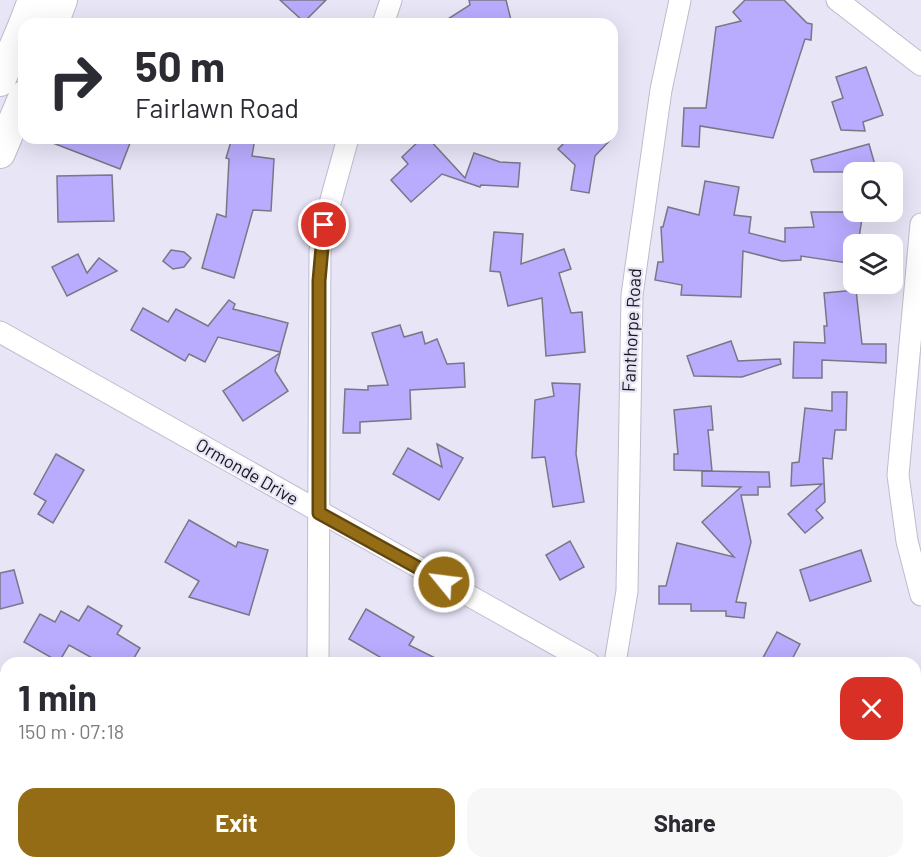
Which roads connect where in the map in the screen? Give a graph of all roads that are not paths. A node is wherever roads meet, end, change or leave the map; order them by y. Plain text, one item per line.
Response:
1 (33, 0) edge
2 (62, 0) edge
3 (391, 0) edge
4 (680, 0) edge
5 (837, 0) edge
6 (26, 18) edge
7 (55, 18) edge
8 (385, 18) edge
9 (18, 38) edge
10 (921, 65) edge
11 (0, 81) edge
12 (18, 110) edge
13 (346, 144) edge
14 (0, 153) edge
15 (921, 224) edge
16 (0, 332) edge
17 (319, 513) junction
18 (921, 594) edge
19 (318, 657) edge
20 (578, 657) edge
21 (616, 657) edge

1 - 6 main road
2 - 7 main road
3 - 8 street
4 - 21 street, Fanthorpe Road
5 - 10 street
9 - 11 main road
12 - 14 main road
13 - 17 street
15 - 18 street
16 - 17 street, Ormonde Drive
17 - 19 street
17 - 20 street, Ormonde Drive

